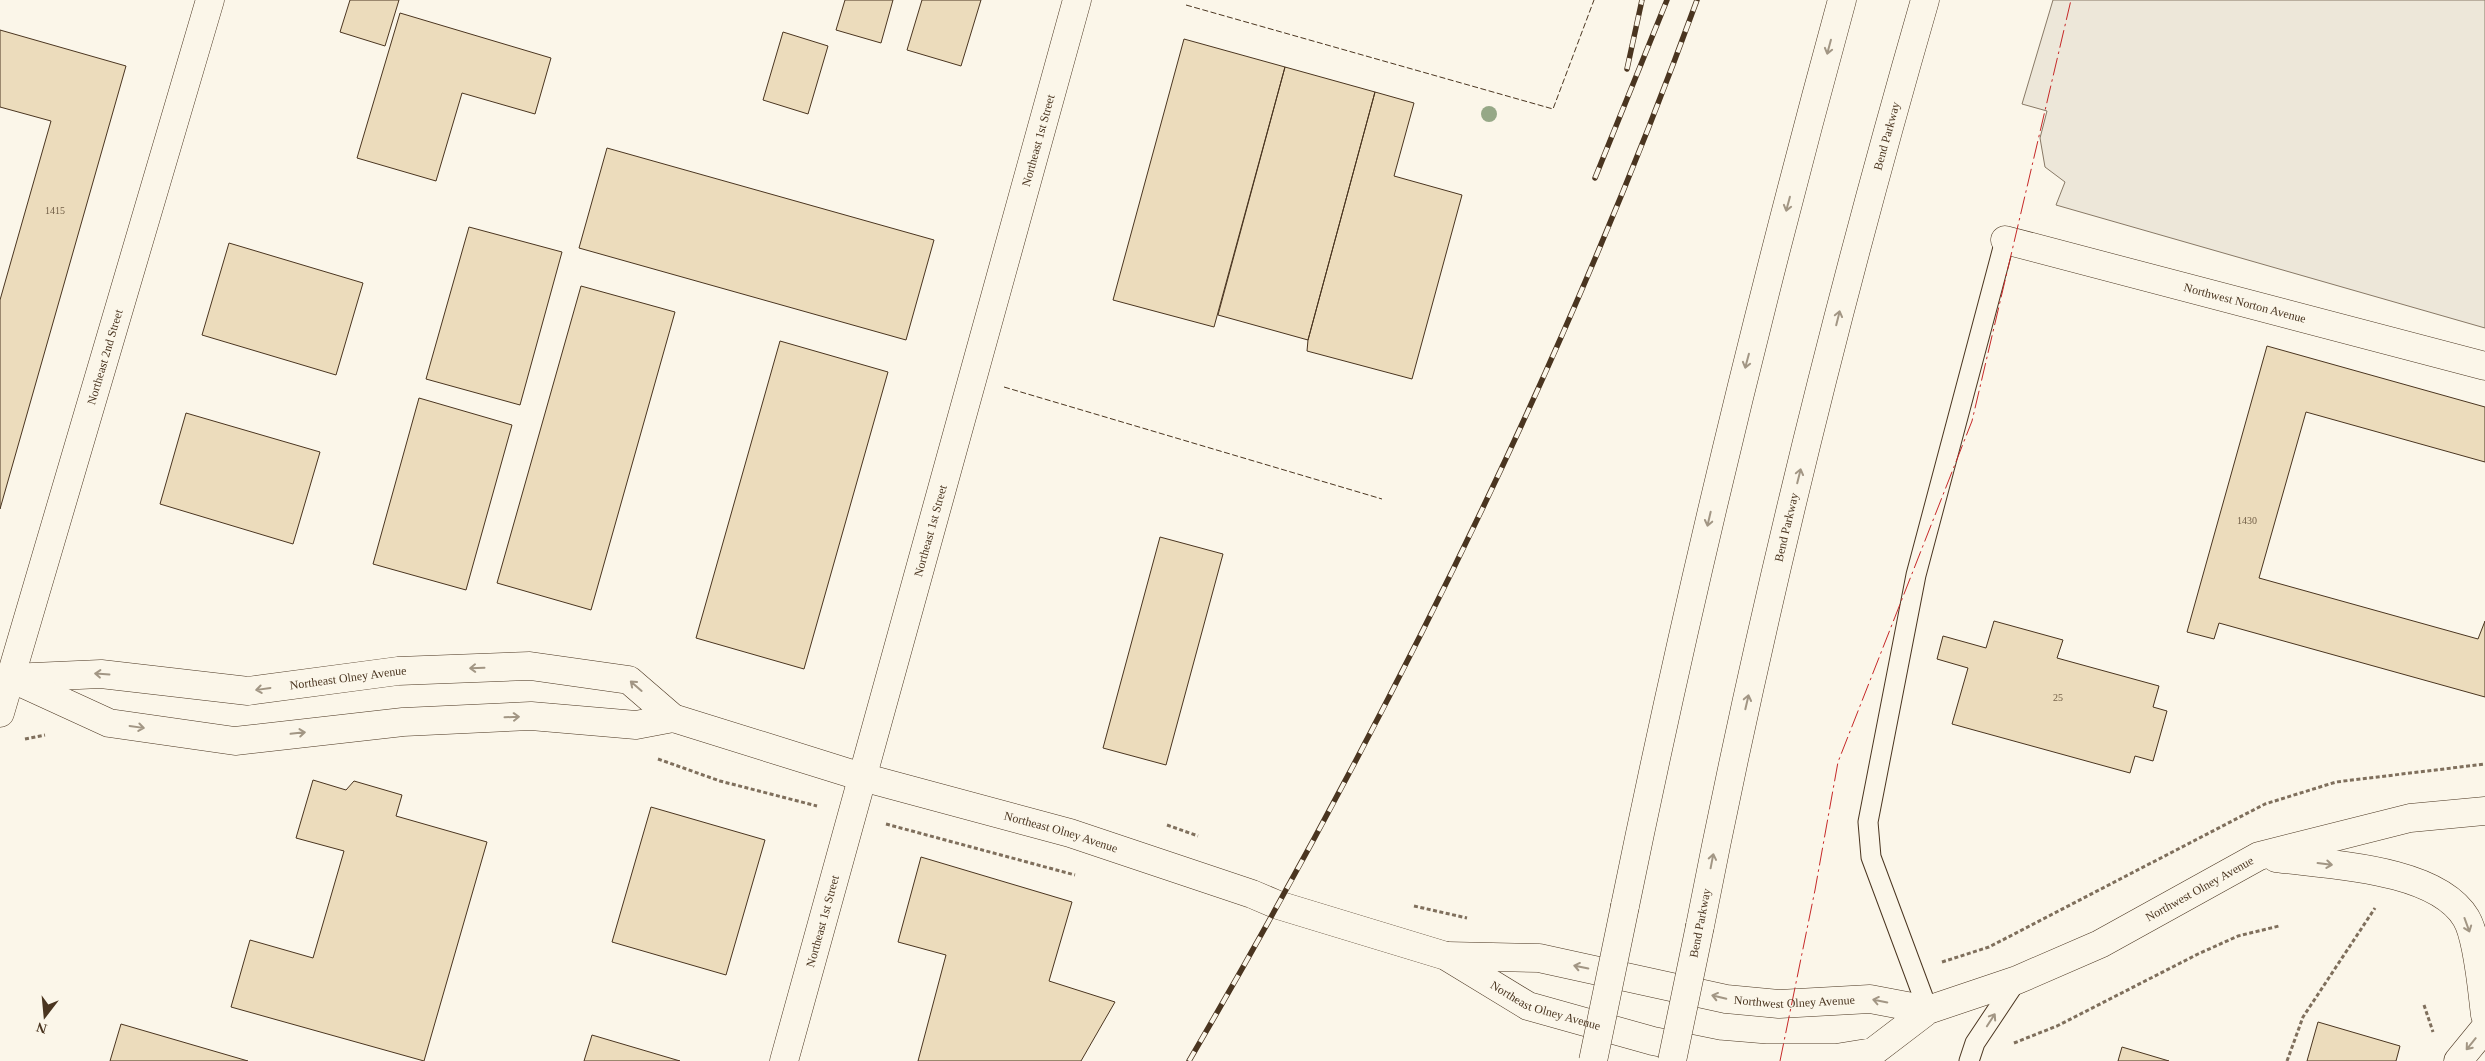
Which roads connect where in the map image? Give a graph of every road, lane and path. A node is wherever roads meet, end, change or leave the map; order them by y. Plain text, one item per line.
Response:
1 (1077, 0) edge
2 (1842, 0) edge
3 (1924, 0) edge
4 (207, 1) edge
5 (2005, 240) joint
6 (2485, 366) edge
7 (5, 677) edge
8 (0, 713) edge
9 (673, 718) junction
10 (2485, 764) edge
11 (862, 777) junction
12 (2485, 811) edge
13 (1159, 822) dead end
14 (1205, 839) dead end
15 (2259, 856) junction
16 (2379, 903) dead end
17 (1413, 906) dead end
18 (1471, 919) dead end
19 (2279, 926) dead end
20 (1446, 956) junction
21 (1914, 972) junction
22 (2017, 980) junction
23 (1663, 984) joint
24 (1928, 1010) junction
25 (2485, 1015) edge
26 (2485, 1028) edge
27 (1653, 1041) joint
28 (1879, 1056) edge
29 (1969, 1059) edge
30 (784, 1061) edge
31 (1593, 1061) edge
32 (1672, 1061) edge
33 (2287, 1061) edge
34 (2458, 1061) edge

1 - 11 main road, Northeast 1st Street
2 -> 31 main road, bridge
32 -> 3 main road, Bend Parkway, bridge
4 - 7 main road, Northeast 2nd Street
5 - 6 main road, Northwest Norton Avenue
5 - 21 lane
7 - 8 main road, Northeast 2nd Street
7 -> 9 main road, Northeast Olney Avenue
9 -> 7 main road, Northeast Olney Avenue
9 - 11 main road, Northeast Olney Avenue
10 - 21 path
11 - 20 main road, Northeast Olney Avenue
11 - 30 main road, Northeast 1st Street
12 - 15 main road, Northwest Olney Avenue
13 - 14 path
15 - 22 main road, Northwest Olney Avenue
15 -> 25 main road
16 - 33 path
17 - 18 path
19 - 29 path
23 -> 20 main road, Northeast Olney Avenue
20 - 27 main road, Northeast Olney Avenue
21 - 24 lane
22 - 24 main road, Northwest Olney Avenue
29 -> 22 lane
24 -> 23 main road, Northwest Olney Avenue
24 - 28 main road, Northwest Olney Avenue
26 -> 34 main road
27 - 28 main road, Northwest Olney Avenue

